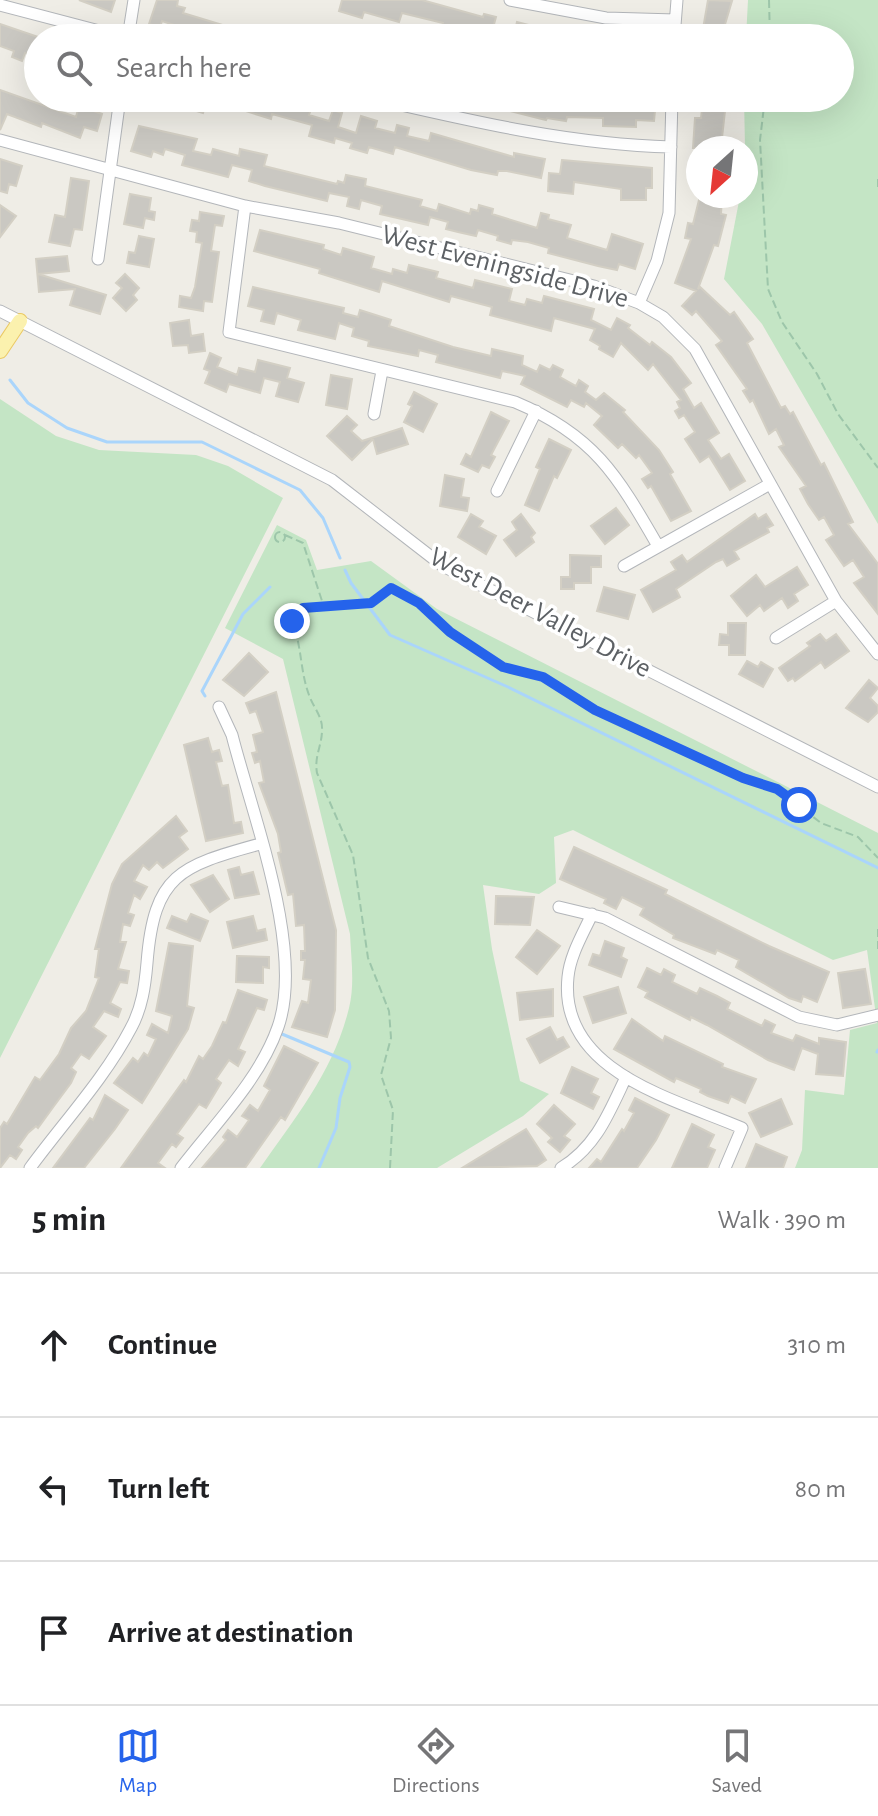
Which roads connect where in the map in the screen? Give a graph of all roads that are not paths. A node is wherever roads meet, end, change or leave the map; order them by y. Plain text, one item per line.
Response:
1 (134, 0) edge
2 (510, 0) edge
3 (677, 0) edge
4 (0, 5) edge
5 (675, 20) junction
6 (73, 24) edge
7 (130, 24) edge
8 (675, 24) edge
9 (118, 112) edge
10 (432, 112) edge
11 (672, 112) edge
12 (0, 140) edge
13 (671, 147) junction
14 (110, 169) junction
15 (245, 206) junction
16 (98, 259) dead end
17 (639, 303) junction
18 (0, 311) edge
19 (20, 321) junction
20 (0, 351) edge
21 (382, 371) junction
22 (536, 411) junction
23 (374, 414) dead end
24 (770, 484) junction
25 (497, 491) dead end
26 (658, 546) junction
27 (624, 566) dead end
28 (836, 601) junction
29 (776, 638) dead end
30 (878, 654) edge
31 (219, 707) dead end
32 (878, 787) edge
33 (260, 844) junction
34 (559, 907) dead end
35 (592, 914) junction
36 (878, 1015) edge
37 (626, 1077) junction
38 (30, 1168) edge
39 (181, 1168) edge
40 (561, 1168) edge
41 (725, 1168) edge

1 - 7 street
2 - 5 street
3 - 5 street
4 - 6 street
5 - 8 street
9 - 14 street
10 - 13 street
11 - 13 street
12 - 14 street, West Eveningside Drive
13 - 17 street
14 - 15 street, West Eveningside Drive
14 - 16 street
15 - 17 street, West Eveningside Drive
15 - 21 street
17 - 24 street, West Eveningside Drive
18 - 19 street, West Deer Valley Drive
19 - 20 main road
19 - 32 street, West Deer Valley Drive
21 - 22 street
21 - 23 street
22 - 25 street
22 - 26 street
24 - 26 street
24 - 28 street, West Eveningside Drive
26 - 27 street
28 - 29 street
28 - 30 street, West Eveningside Drive
31 - 33 street
33 - 38 street
33 - 39 street
34 - 35 street
35 - 36 street
35 - 37 street
37 - 40 street
37 - 41 street

